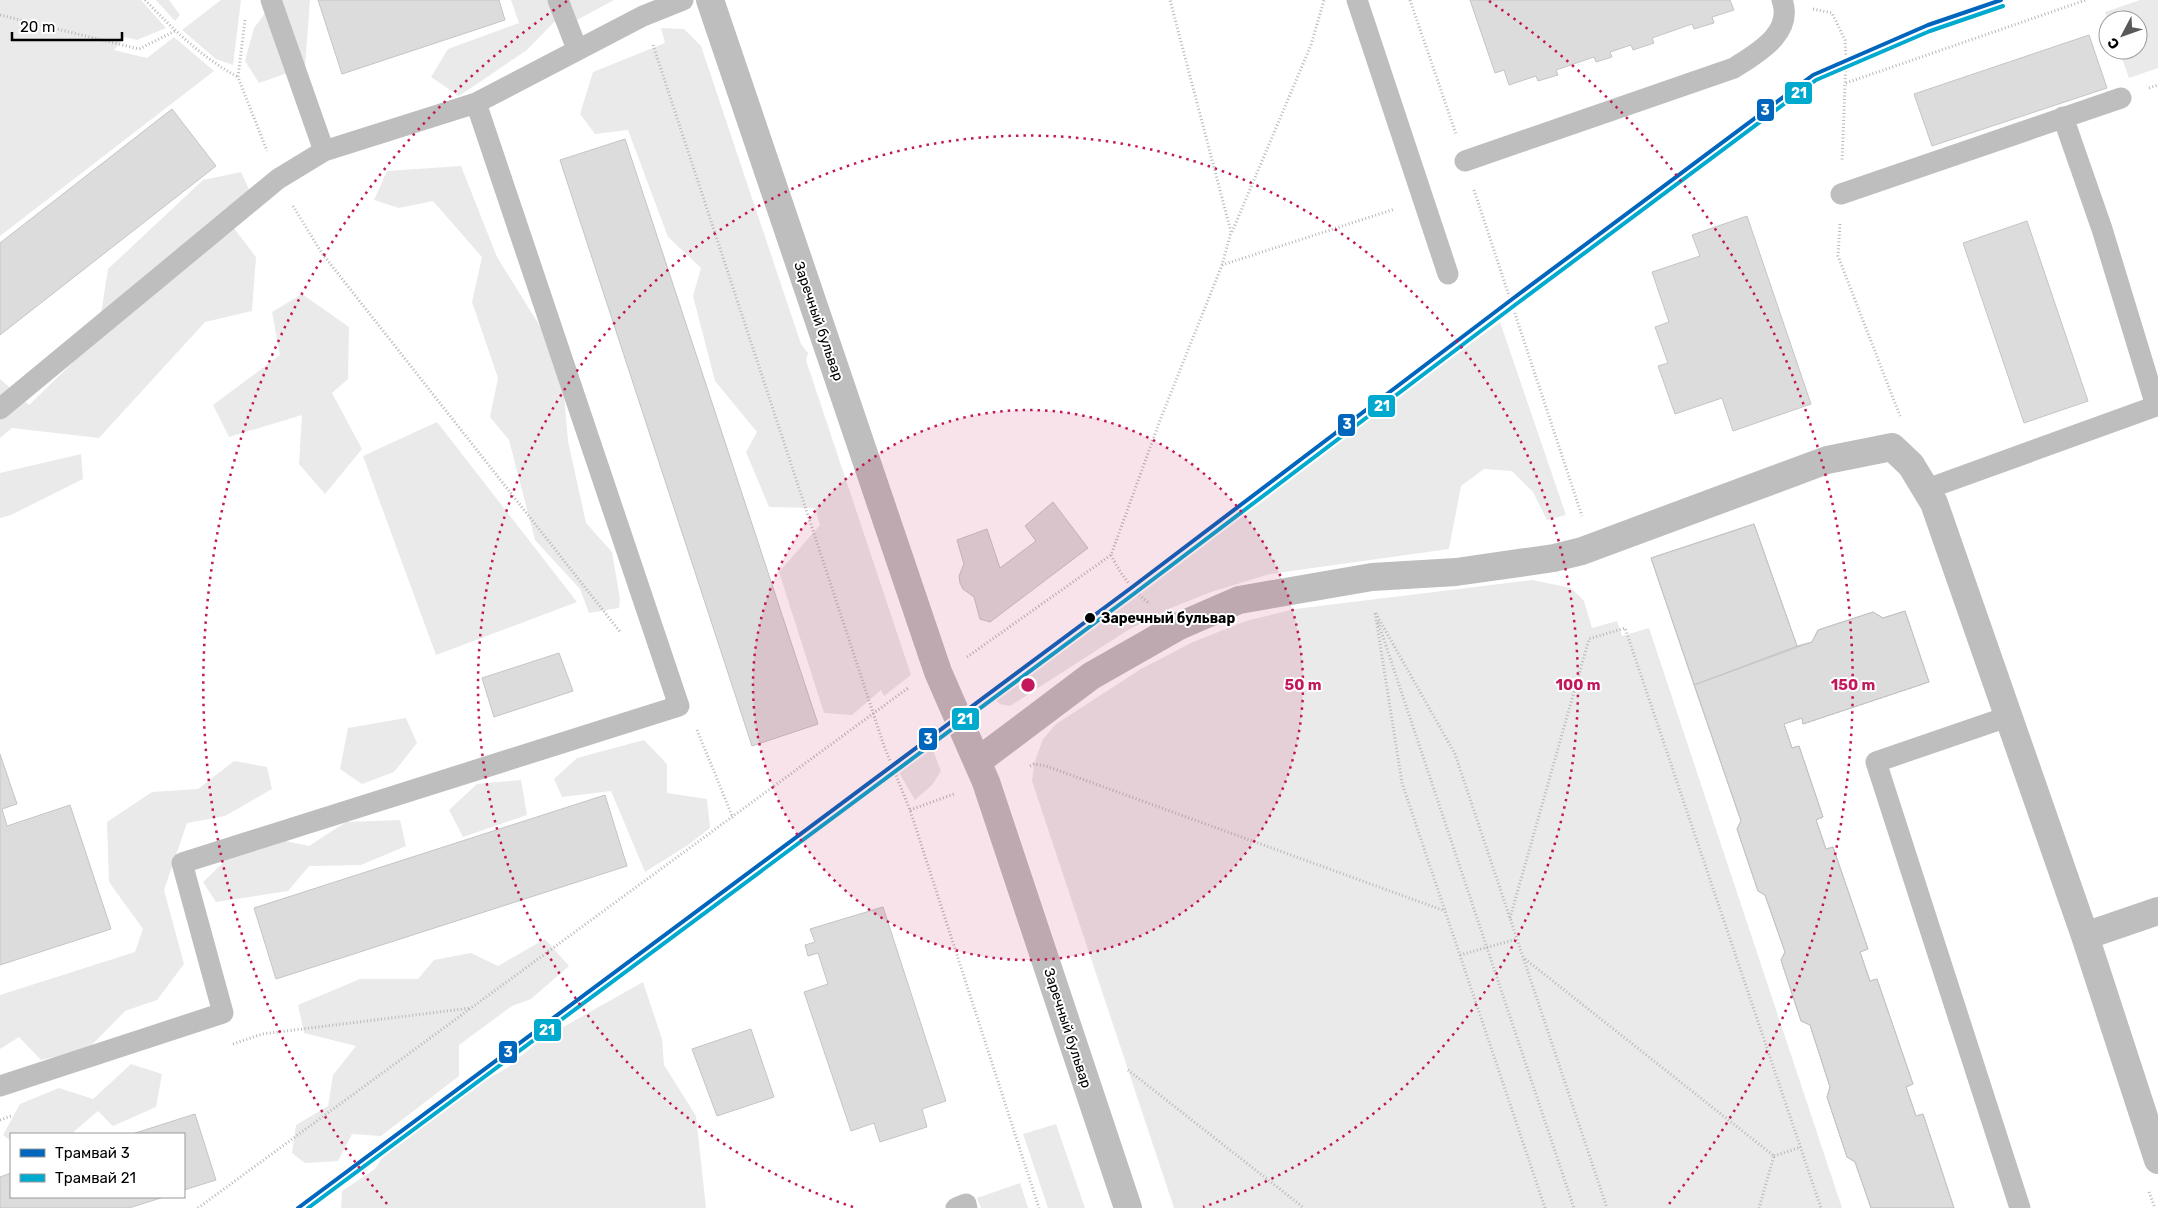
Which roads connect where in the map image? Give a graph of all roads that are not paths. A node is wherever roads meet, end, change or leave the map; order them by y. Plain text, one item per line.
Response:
1 (271, 0) edge
2 (558, 0) edge
3 (683, 0) edge
4 (710, 0) edge
5 (1357, 0) edge
6 (1782, 0) edge
7 (577, 49) junction
8 (2121, 98) dead end
9 (476, 104) junction
10 (2063, 118) junction
11 (324, 151) junction
12 (1465, 161) road end
13 (1841, 194) dead end
14 (1448, 274) dead end
15 (0, 409) edge
16 (1927, 489) junction
17 (2007, 717) junction
18 (982, 772) junction
19 (2158, 911) edge
20 (2084, 936) junction
21 (0, 1086) edge
22 (2158, 1160) edge
23 (956, 1208) edge
24 (967, 1208) edge
25 (1128, 1208) edge
26 (2020, 1208) edge

1 - 11 lane
2 - 7 lane
3 - 7 lane
4 - 18 street, Заречный бульвар
5 - 14 lane
6 - 12 lane
7 - 9 lane
8 - 10 lane
9 - 11 lane
9 - 21 lane
10 - 13 lane
10 - 16 lane
11 - 15 lane
16 - 17 street
16 - 18 street
17 - 20 street
17 - 26 lane
18 - 25 street, Заречный бульвар
19 - 20 street
20 - 22 street
23 - 24 lane

